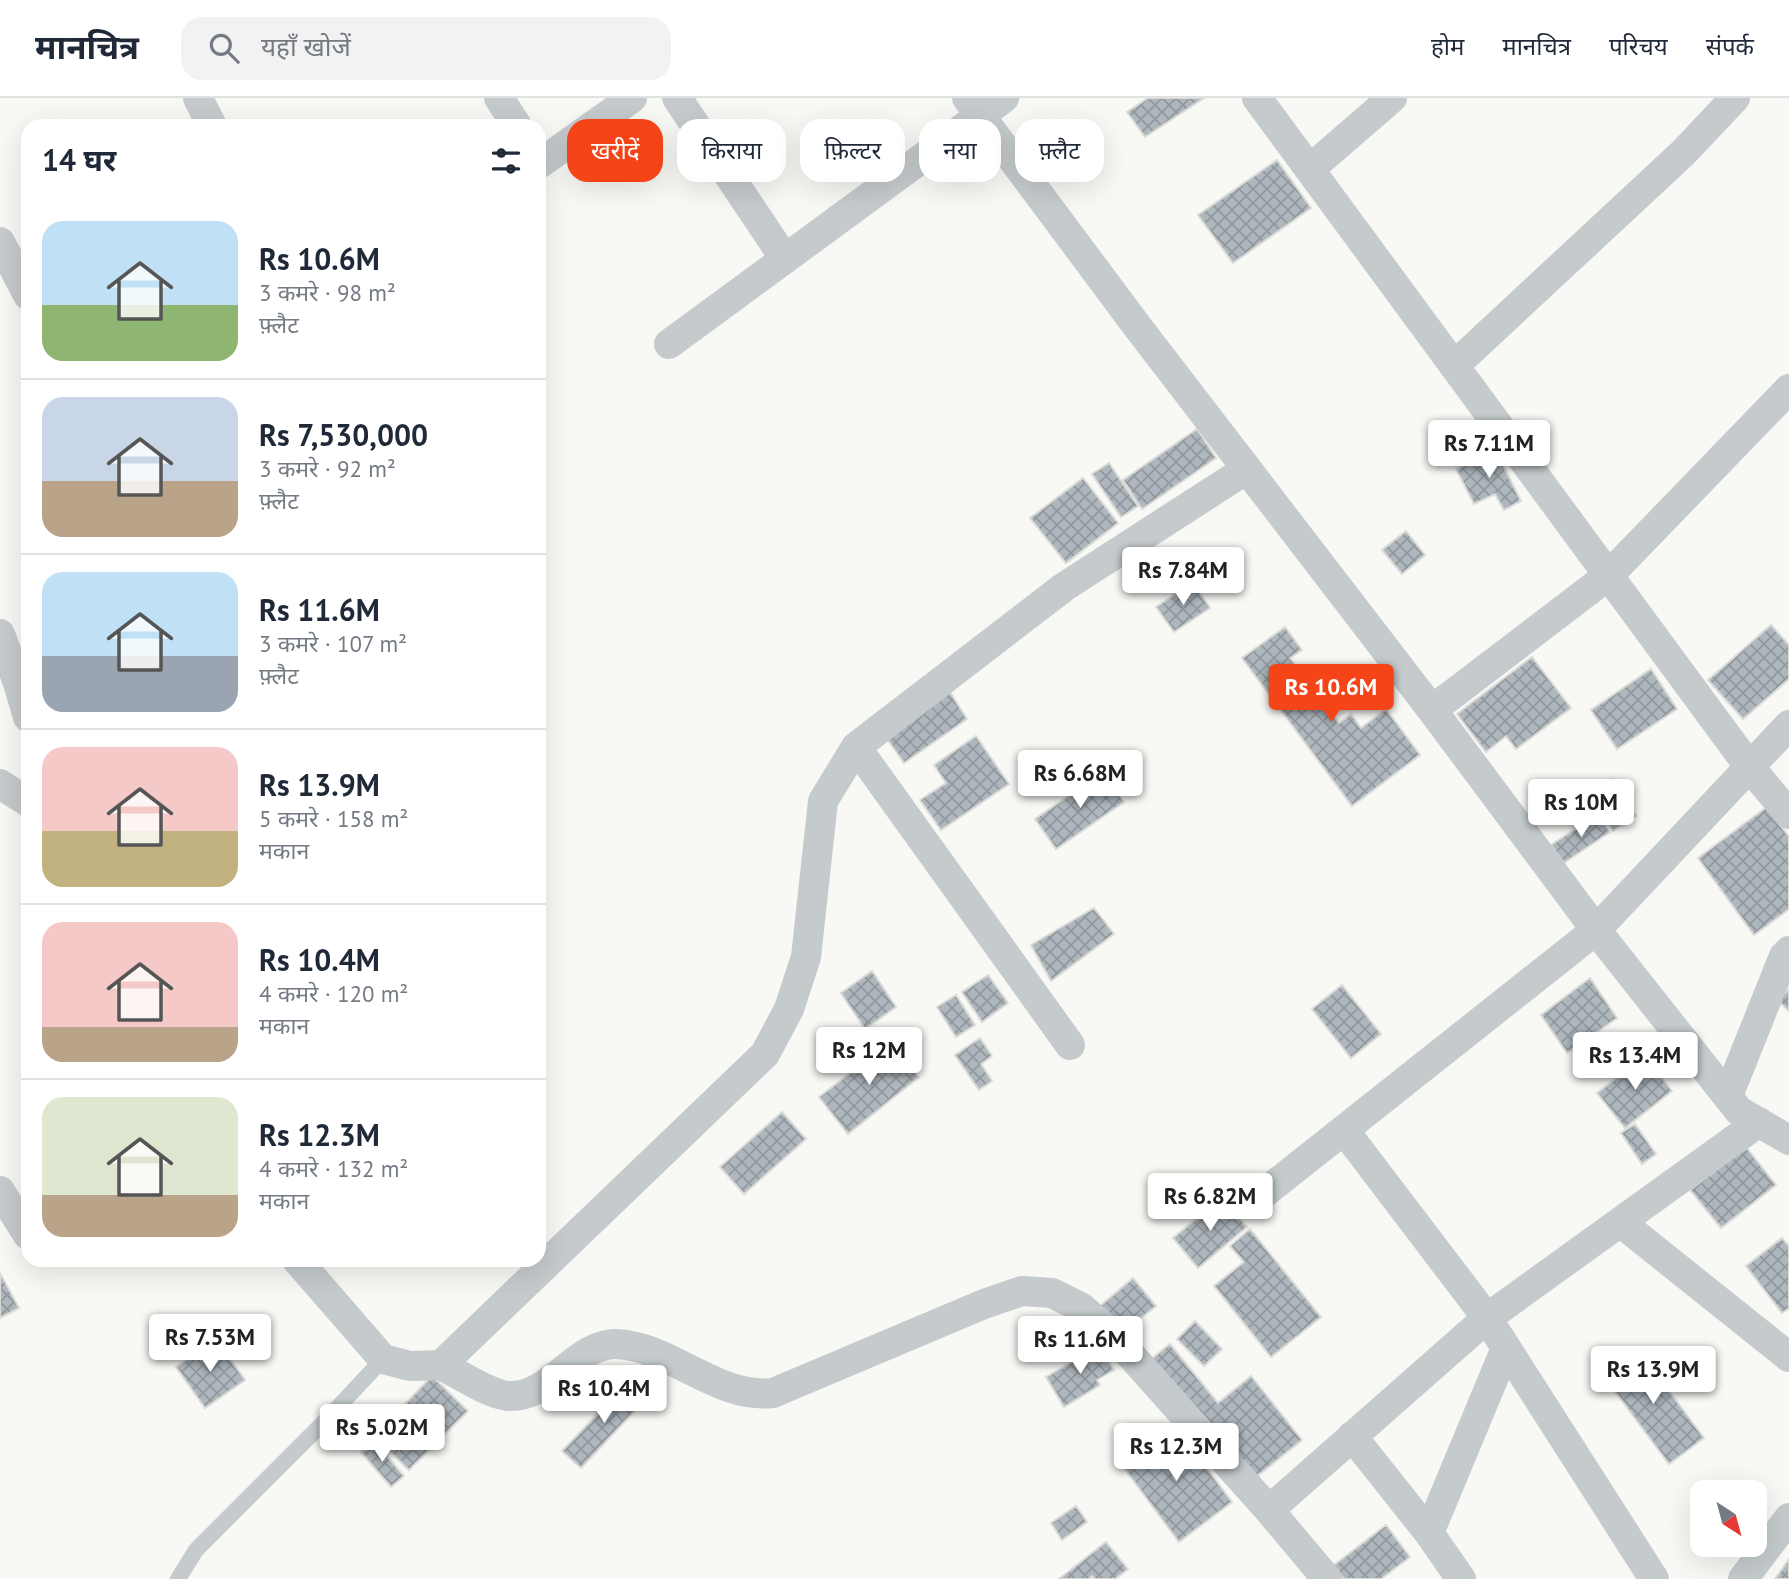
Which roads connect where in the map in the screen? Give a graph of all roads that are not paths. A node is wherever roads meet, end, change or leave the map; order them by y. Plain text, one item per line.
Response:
1 (198, 98) edge
2 (499, 98) edge
3 (632, 98) edge
4 (677, 98) edge
5 (1004, 98) edge
6 (1257, 98) edge
7 (1392, 98) edge
8 (1735, 98) edge
9 (974, 107) edge
10 (208, 119) edge
11 (512, 119) edge
12 (546, 157) edge
13 (1310, 169) junction
14 (0, 242) edge
15 (785, 259) junction
16 (21, 282) edge
17 (669, 344) dead end
18 (1455, 365) junction
19 (1789, 389) edge
20 (1247, 469) junction
21 (1609, 575) junction
22 (0, 634) edge
23 (21, 693) edge
24 (1432, 710) junction
25 (1789, 724) edge
26 (856, 747) junction
27 (1748, 765) junction
28 (0, 784) edge
29 (21, 798) edge
30 (1789, 814) edge
31 (1596, 930) junction
32 (1789, 951) edge
33 (1070, 1045) dead end
34 (1728, 1097) junction
35 (1759, 1122) junction
36 (1344, 1130) junction
37 (1789, 1140) edge
38 (0, 1191) edge
39 (1254, 1201) dead end
40 (1620, 1222) junction
41 (21, 1225) edge
42 (546, 1264) edge
43 (304, 1267) edge
44 (543, 1267) edge
45 (1487, 1318) junction
46 (1506, 1348) junction
47 (1789, 1357) edge
48 (383, 1359) junction
49 (441, 1365) junction
50 (1352, 1436) junction
51 (1269, 1510) junction
52 (1789, 1518) edge
53 (1429, 1534) junction
54 (178, 1579) edge
55 (1327, 1579) edge
56 (1461, 1579) edge
57 (1654, 1579) edge
58 (1743, 1579) edge

1 - 10 street
2 - 11 street
3 - 12 street
4 - 15 street
5 - 9 street
6 - 13 street
7 - 13 street
8 - 18 street
9 - 15 street
9 - 20 street
13 - 18 street
14 - 16 street
15 - 17 street
18 - 21 street
19 - 21 street
20 - 24 street
20 - 26 street
21 - 24 street
21 - 27 street
22 - 23 street
24 - 31 street
25 - 27 street
26 - 33 street
26 - 42 street
27 - 30 street
27 - 31 street
28 - 29 street
31 - 34 street
31 - 36 street
32 - 34 street
34 - 35 street
35 - 37 street
35 - 40 street
36 - 39 street
36 - 45 street
38 - 41 street
40 - 45 street
40 - 47 street
43 - 48 street
44 - 49 street
45 - 46 street
45 - 50 street
46 - 53 street
46 - 57 street
48 - 49 street
48 - 54 lane
49 - 51 street
50 - 51 street
50 - 53 street
51 - 55 street
52 - 58 street
53 - 56 street

